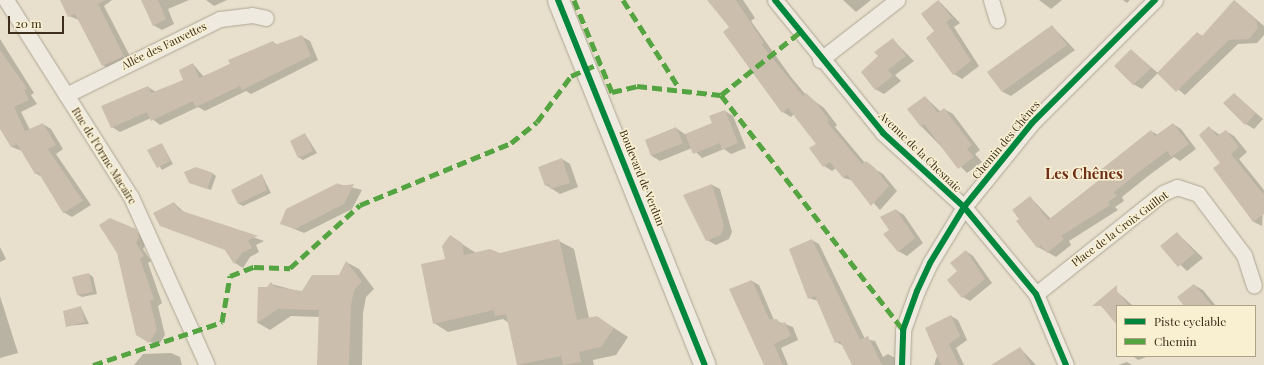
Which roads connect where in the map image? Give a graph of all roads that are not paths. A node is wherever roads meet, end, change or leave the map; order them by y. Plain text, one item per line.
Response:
1 (6, 0) edge
2 (558, 0) edge
3 (775, 0) edge
4 (897, 0) edge
5 (991, 0) edge
6 (1155, 0) edge
7 (266, 18) dead end
8 (997, 20) dead end
9 (820, 60) junction
10 (66, 95) junction
11 (964, 207) junction
12 (1254, 285) dead end
13 (1036, 294) junction
14 (207, 365) edge
15 (705, 365) edge
16 (902, 365) edge
17 (1066, 365) edge

1 - 10 street, Rue de l'Orme Macaire
2 - 15 main road, Boulevard de Verdun
3 - 9 street, Avenue de la Chesnaie
4 - 9 street
5 - 8 street
6 - 11 street, Chemin des Chênes
7 - 10 street, Allée des Fauvettes
9 - 11 street, Avenue de la Chesnaie
10 - 14 street, Rue de l'Orme Macaire
11 - 13 street, Avenue de la Chesnaie
11 - 16 street, Chemin des Chênes
12 - 13 street, Place de la Croix Guillot
13 - 17 street, Avenue de la Chesnaie

